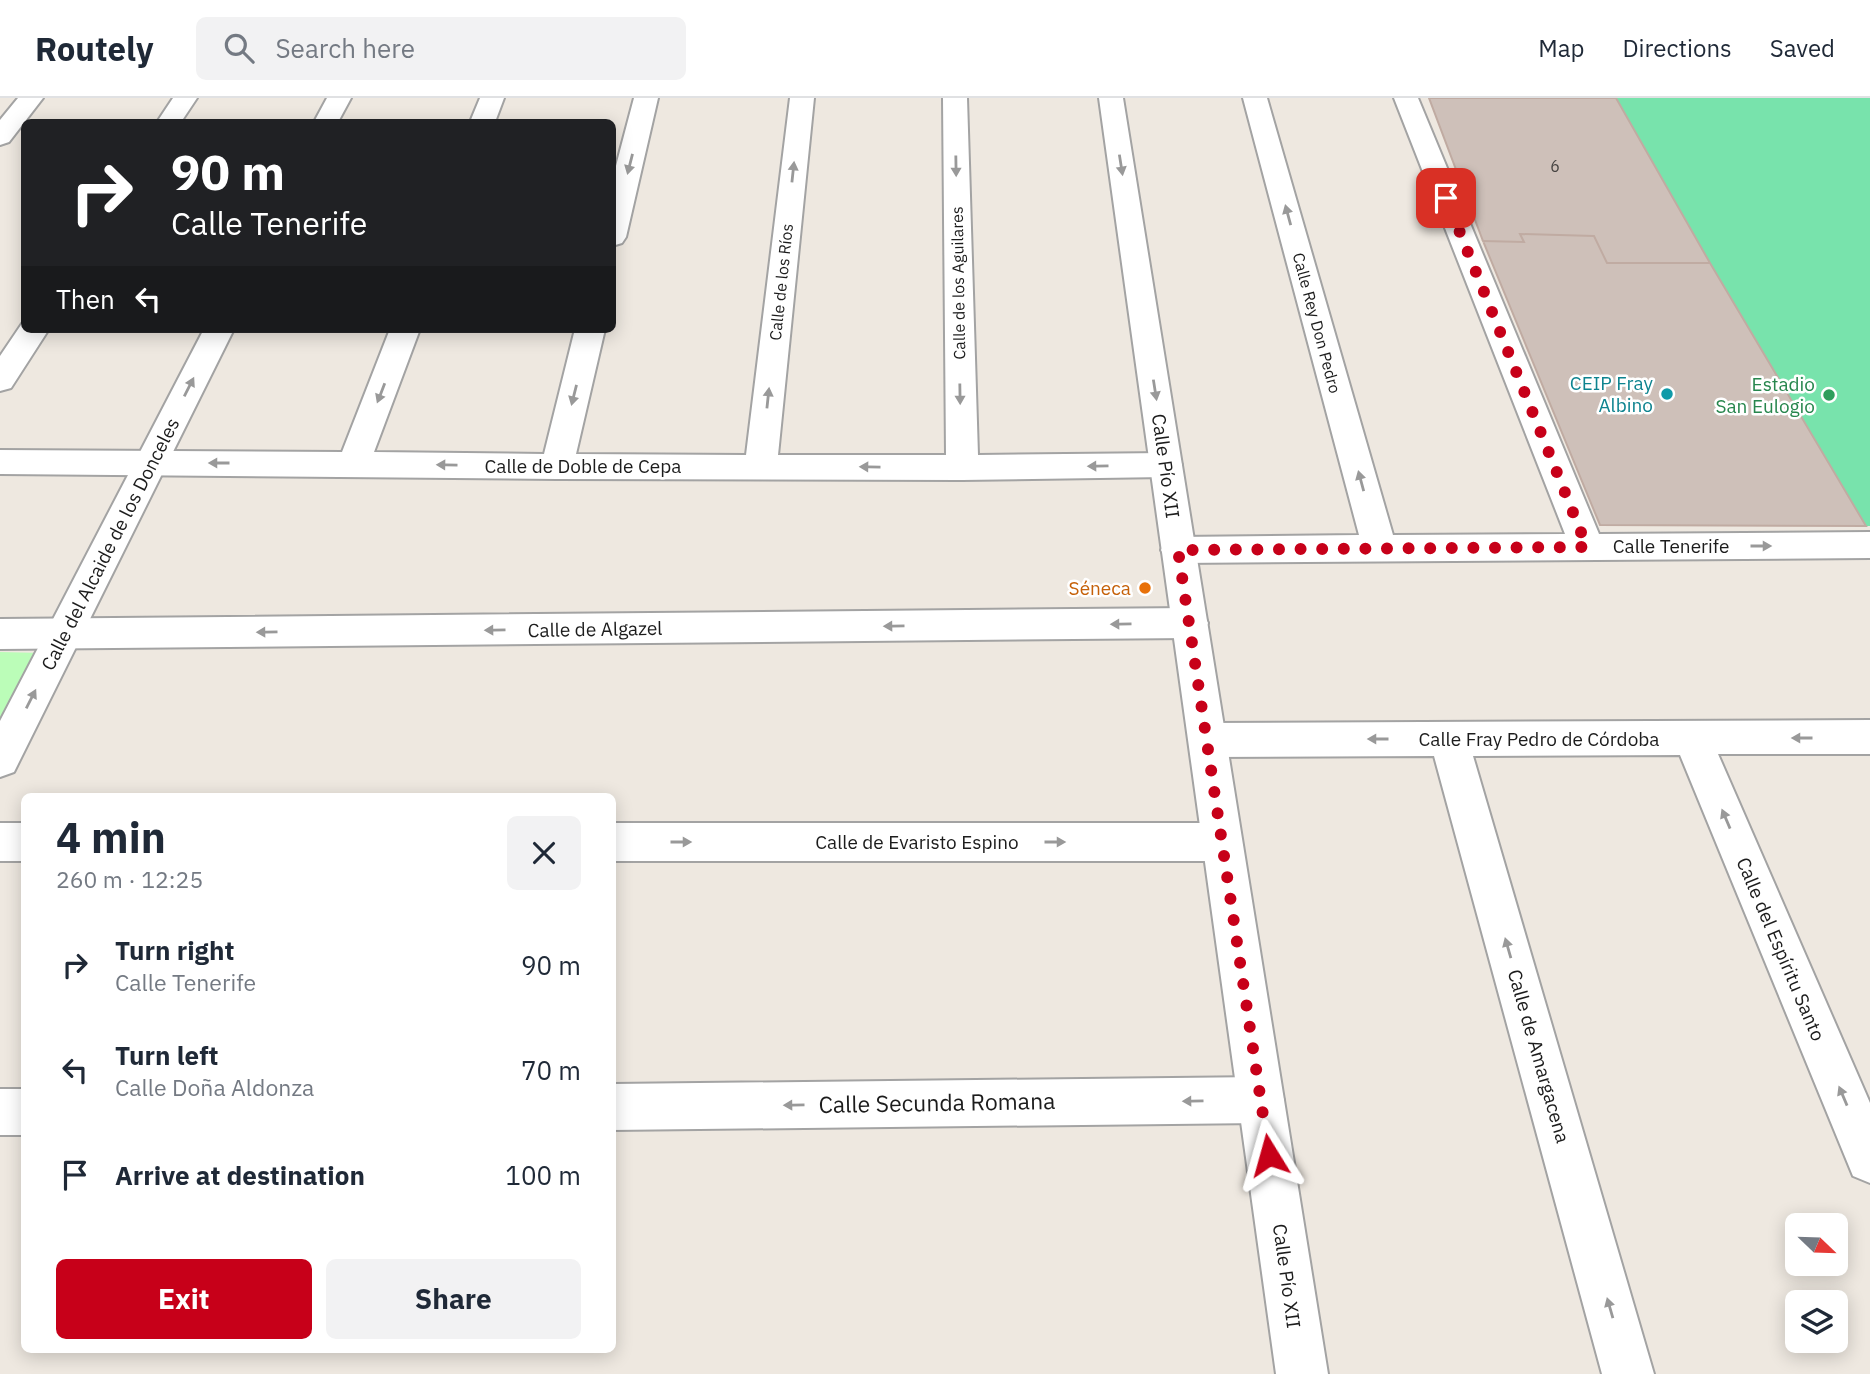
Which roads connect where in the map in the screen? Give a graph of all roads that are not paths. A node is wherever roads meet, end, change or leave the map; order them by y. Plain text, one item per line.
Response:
1 (30, 98) edge
2 (185, 98) edge
3 (339, 98) edge
4 (492, 98) edge
5 (646, 98) edge
6 (802, 98) edge
7 (955, 98) edge
8 (1111, 98) edge
9 (1255, 98) edge
10 (1406, 98) edge
11 (171, 119) edge
12 (328, 119) edge
13 (484, 119) edge
14 (0, 137) edge
15 (616, 221) edge
16 (31, 333) edge
17 (217, 333) edge
18 (403, 333) edge
19 (589, 333) edge
20 (0, 380) edge
21 (0, 462) edge
22 (150, 462) junction
23 (354, 463) junction
24 (1166, 465) junction
25 (761, 466) junction
26 (557, 467) junction
27 (962, 468) junction
28 (1870, 545) edge
29 (1379, 547) junction
30 (1587, 547) junction
31 (1178, 550) junction
32 (1190, 623) junction
33 (0, 634) edge
34 (65, 634) junction
35 (1870, 737) edge
36 (1692, 738) junction
37 (1449, 739) junction
38 (1208, 740) junction
39 (0, 760) edge
40 (0, 842) edge
41 (21, 842) edge
42 (616, 842) edge
43 (1222, 842) junction
44 (1261, 1100) junction
45 (616, 1107) edge
46 (0, 1112) edge
47 (21, 1112) edge
48 (1870, 1159) edge
49 (1302, 1374) edge
50 (1628, 1374) edge

1 - 14 street
2 - 11 street
3 - 12 street
4 - 13 street
5 -> 15 street
25 -> 6 street, Calle de los Ríos
7 -> 27 street, Calle de los Aguilares
8 -> 24 street, Calle Pío XII
29 -> 9 street, Calle Rey Don Pedro
10 - 30 street
16 - 20 street
22 -> 17 street, Calle del Alcaide de los Donceles
18 -> 23 street
19 -> 26 street
21 - 22 street, Calle de Doble de Cepa
23 -> 22 street, Calle de Doble de Cepa
22 - 34 street, Calle del Alcaide de los Donceles
26 -> 23 street, Calle de Doble de Cepa
24 -> 27 street, Calle de Doble de Cepa
24 - 31 street, Calle Pío XII
25 - 26 street, Calle de Doble de Cepa
27 -> 25 street, Calle de Doble de Cepa
30 -> 28 street, Calle Tenerife
29 - 30 street, Calle Tenerife
29 - 31 street, Calle Tenerife
31 - 32 street, Calle Pío XII
32 -> 34 street, Calle de Algazel
32 - 38 street, Calle Pío XII
33 - 34 street, Calle de Algazel
39 -> 34 street, Calle del Alcaide de los Donceles
35 -> 36 street, Calle Fray Pedro de Córdoba
36 - 37 street, Calle Fray Pedro de Córdoba
48 -> 36 street, Calle del Espíritu Santo
37 -> 38 street, Calle Fray Pedro de Córdoba
50 -> 37 street, Calle de Amargacena
38 - 43 street, Calle Pío XII
40 - 41 street
42 -> 43 street, Calle de Evaristo Espino
43 - 44 street, Calle Pío XII
44 -> 45 street, Calle Secunda Romana
44 - 49 street, Calle Pío XII
46 - 47 street

